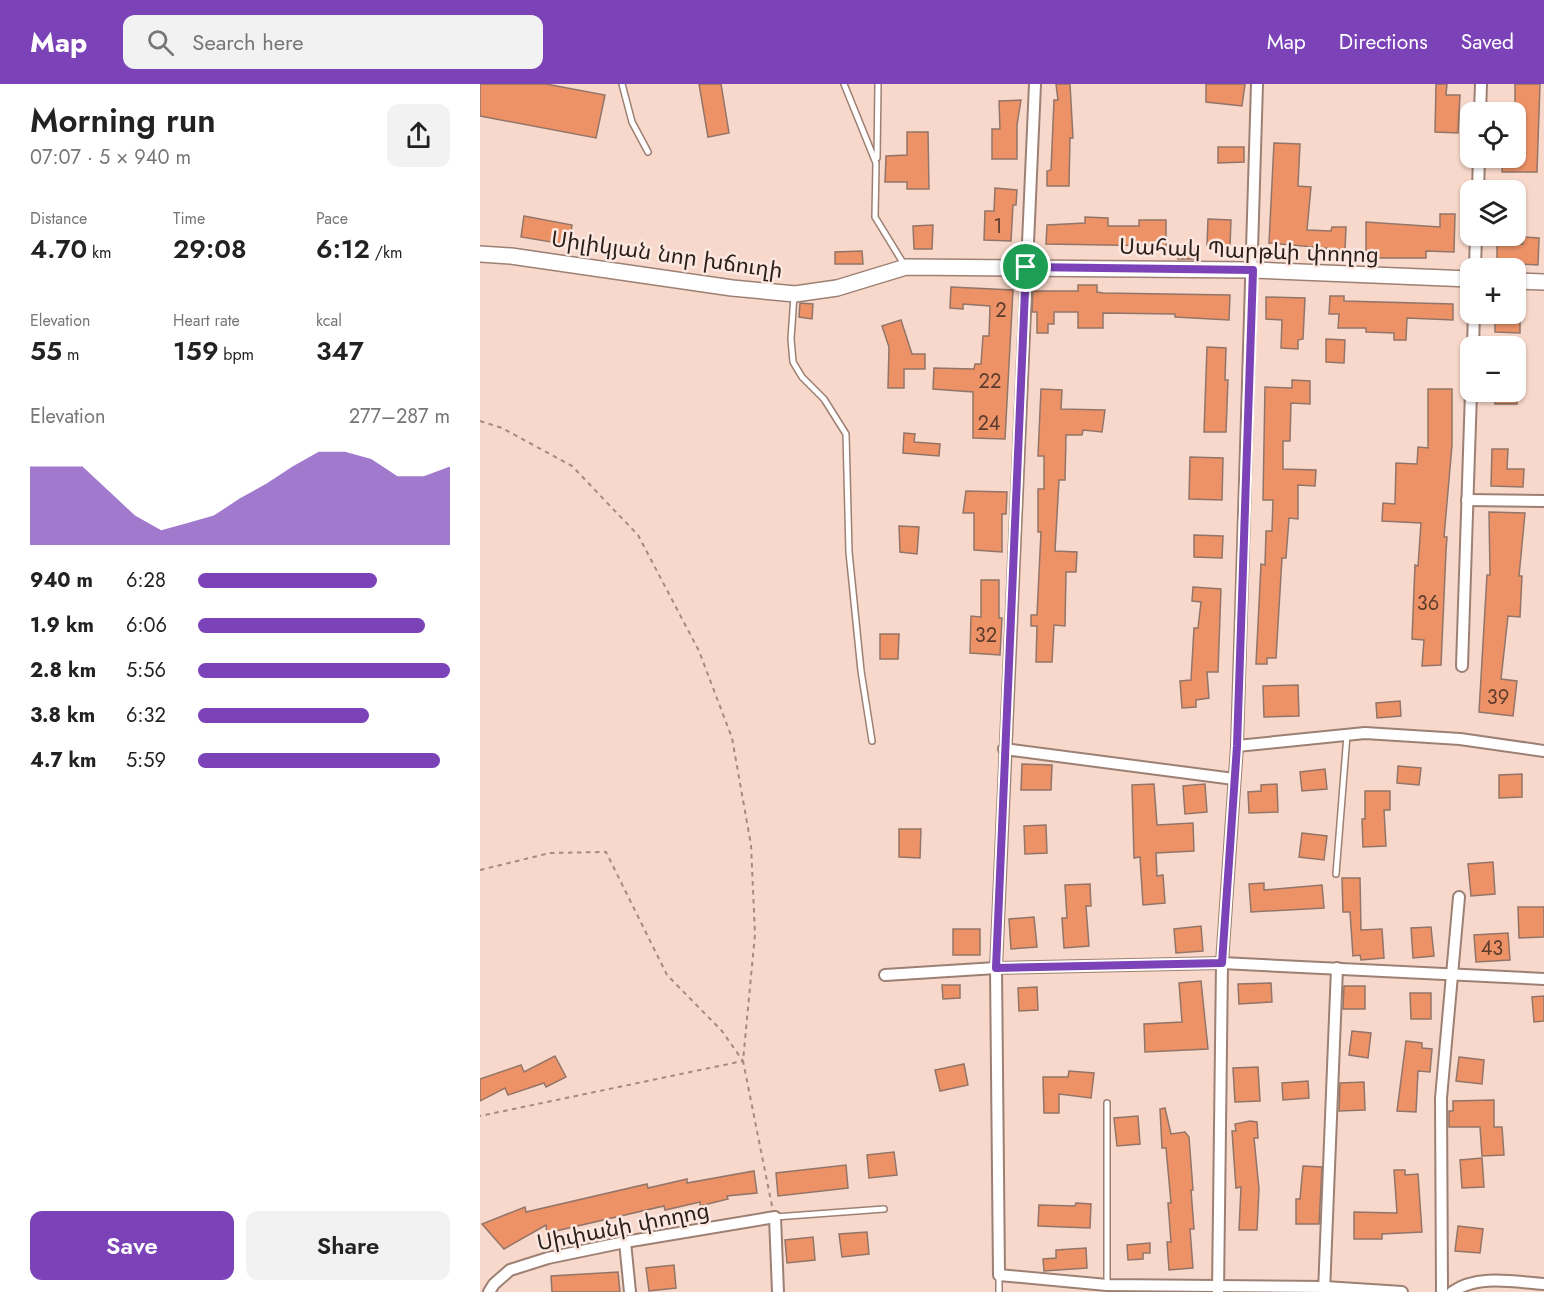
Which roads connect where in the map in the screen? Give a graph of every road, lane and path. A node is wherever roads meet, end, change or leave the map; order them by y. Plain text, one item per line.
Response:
1 (622, 84) edge
2 (844, 84) edge
3 (879, 84) edge
4 (1035, 84) edge
5 (1257, 84) edge
6 (1481, 84) edge
7 (1480, 102) edge
8 (648, 152) dead end
9 (876, 163) junction
10 (480, 254) edge
11 (906, 267) junction
12 (1026, 267) junction
13 (1253, 270) junction
14 (1460, 279) edge
15 (1526, 281) edge
16 (1544, 282) edge
17 (795, 294) junction
18 (1471, 402) edge
19 (480, 421) edge
20 (1467, 500) junction
21 (1544, 501) edge
22 (1462, 666) dead end
23 (1347, 735) junction
24 (872, 741) dead end
25 (1237, 746) junction
26 (1004, 749) junction
27 (1544, 751) edge
28 (1234, 779) junction
29 (480, 870) edge
30 (1336, 874) dead end
31 (1459, 897) dead end
32 (1222, 963) junction
33 (996, 968) junction
34 (1337, 968) junction
35 (1453, 974) junction
36 (885, 975) dead end
37 (1544, 979) edge
38 (742, 1061) junction
39 (1107, 1102) dead end
40 (480, 1116) edge
41 (884, 1209) dead end
42 (775, 1217) junction
43 (625, 1242) junction
44 (999, 1275) junction
45 (1544, 1284) edge
46 (1107, 1288) edge
47 (1218, 1290) edge
48 (1324, 1290) edge
49 (489, 1292) edge
50 (630, 1292) edge
51 (778, 1292) edge
52 (999, 1292) edge
53 (1402, 1292) edge
54 (1442, 1292) edge
55 (1452, 1292) edge

1 - 8 lane
2 - 9 lane
3 - 9 lane
4 - 12 street
5 - 13 street
6 - 7 street
9 - 11 lane
10 - 17 main road, Սիլիկյան նոր խճուղի
11 - 12 main road, Սիլիկյան նոր խճուղի
11 - 17 main road, Սիլիկյան նոր խճուղի
12 - 13 main road, Սահակ Պարթևի փողոց
12 - 26 street
13 - 14 main road, Սահակ Պարթևի փողոց
13 - 25 street
15 - 16 main road
17 - 24 lane
18 - 20 street
19 - 38 path
20 - 21 street
20 - 22 street
23 - 25 street
23 - 27 street
23 - 30 lane
25 - 28 street
26 - 28 street
26 - 33 street
28 - 32 street
29 - 38 path
31 - 35 street
32 - 33 street
32 - 34 street
32 - 47 street
33 - 36 street
33 - 44 street
34 - 35 street
34 - 48 street
35 - 37 street
35 - 54 street
38 - 40 path
38 - 42 path
39 - 46 lane
41 - 42 lane
42 - 43 street, Սիփանի փողոց
42 - 51 street
43 - 49 street, Սիփանի փողոց
43 - 50 street
44 - 46 street
44 - 52 lane
45 - 55 street
46 - 47 street
47 - 48 street
48 - 53 street

